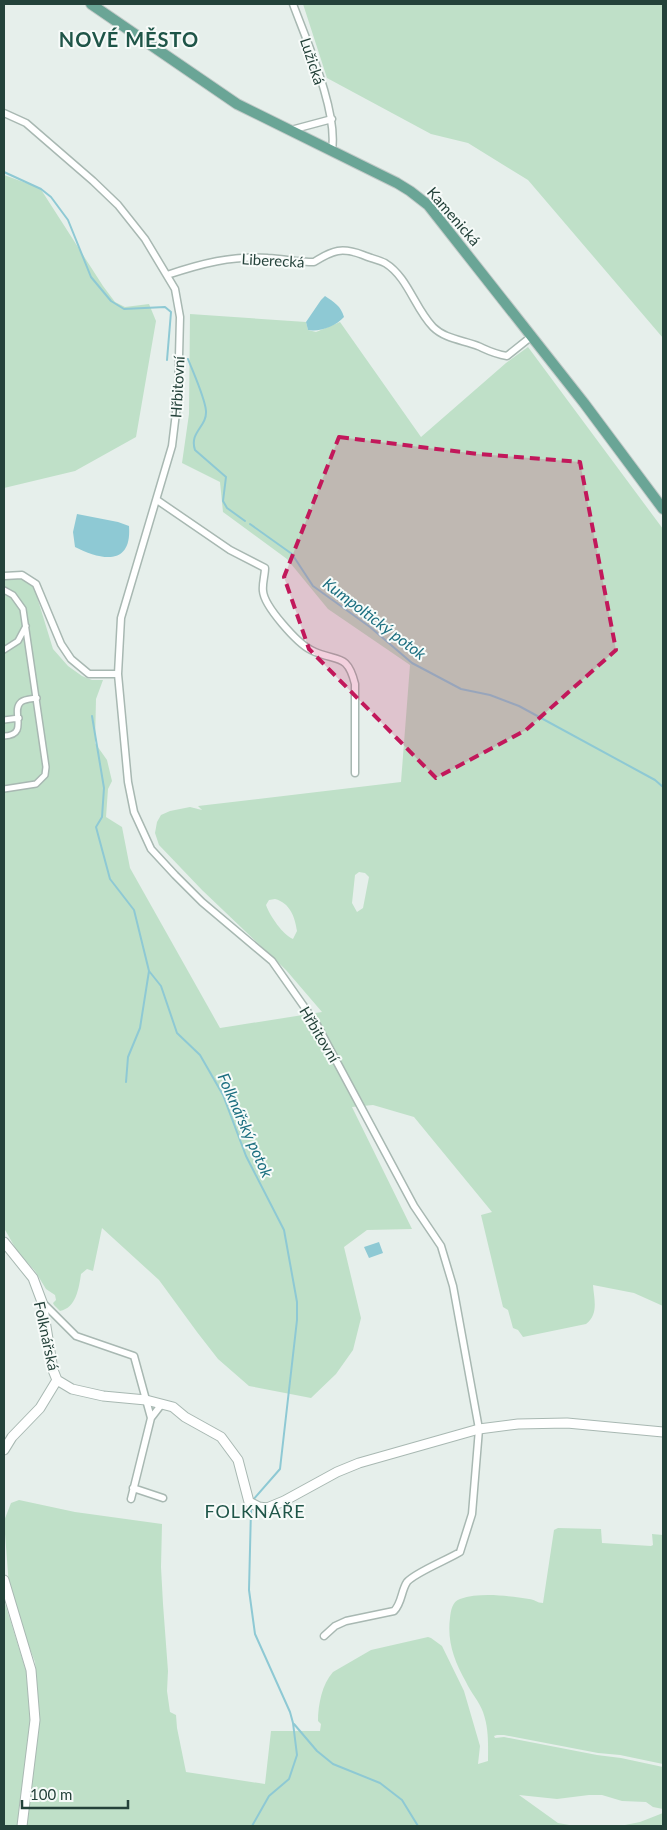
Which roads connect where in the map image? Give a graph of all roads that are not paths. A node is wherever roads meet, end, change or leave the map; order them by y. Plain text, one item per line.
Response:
1 (91, 4) edge
2 (293, 4) edge
3 (4, 113) edge
4 (332, 119) junction
5 (289, 130) junction
6 (332, 150) junction
7 (166, 274) junction
8 (532, 336) junction
9 (157, 500) junction
10 (663, 509) edge
11 (4, 576) edge
12 (4, 590) edge
13 (26, 626) junction
14 (4, 650) edge
15 (118, 674) junction
16 (36, 698) junction
17 (19, 718) junction
18 (4, 720) edge
19 (4, 736) edge
20 (355, 773) dead end
21 (4, 789) edge
22 (4, 1242) edge
23 (42, 1302) junction
24 (57, 1380) junction
25 (146, 1400) junction
26 (161, 1405) junction
27 (151, 1418) junction
28 (479, 1429) junction
29 (663, 1432) edge
30 (4, 1450) edge
31 (133, 1488) junction
32 (163, 1498) dead end
33 (131, 1499) dead end
34 (4, 1580) edge
35 (324, 1636) dead end
36 (22, 1826) edge

1 - 5 main road, Kamenická
2 - 4 street, Lužická
3 - 7 street
4 - 5 street
4 - 6 street, Lužická
5 - 6 main road, Kamenická
6 - 8 main road, Kamenická
7 - 8 street, Liberecká
7 - 9 street, Hřbitovní
8 - 10 main road, Kamenická
9 - 15 street, Hřbitovní
9 - 20 street
11 - 15 street
12 - 13 street
13 - 14 street
13 - 16 street
15 - 28 street, Hřbitovní
16 - 17 street
16 - 21 street
17 - 18 street
17 - 19 street
22 - 23 street, Folknářská
23 - 24 street, Folknářská
23 - 25 street
24 - 25 street
24 - 30 street
25 - 26 street
25 - 27 street
26 - 27 street
26 - 28 street
27 - 31 street
28 - 29 street
28 - 35 street, Hřbitovní
31 - 32 street
31 - 33 street
34 - 36 street

